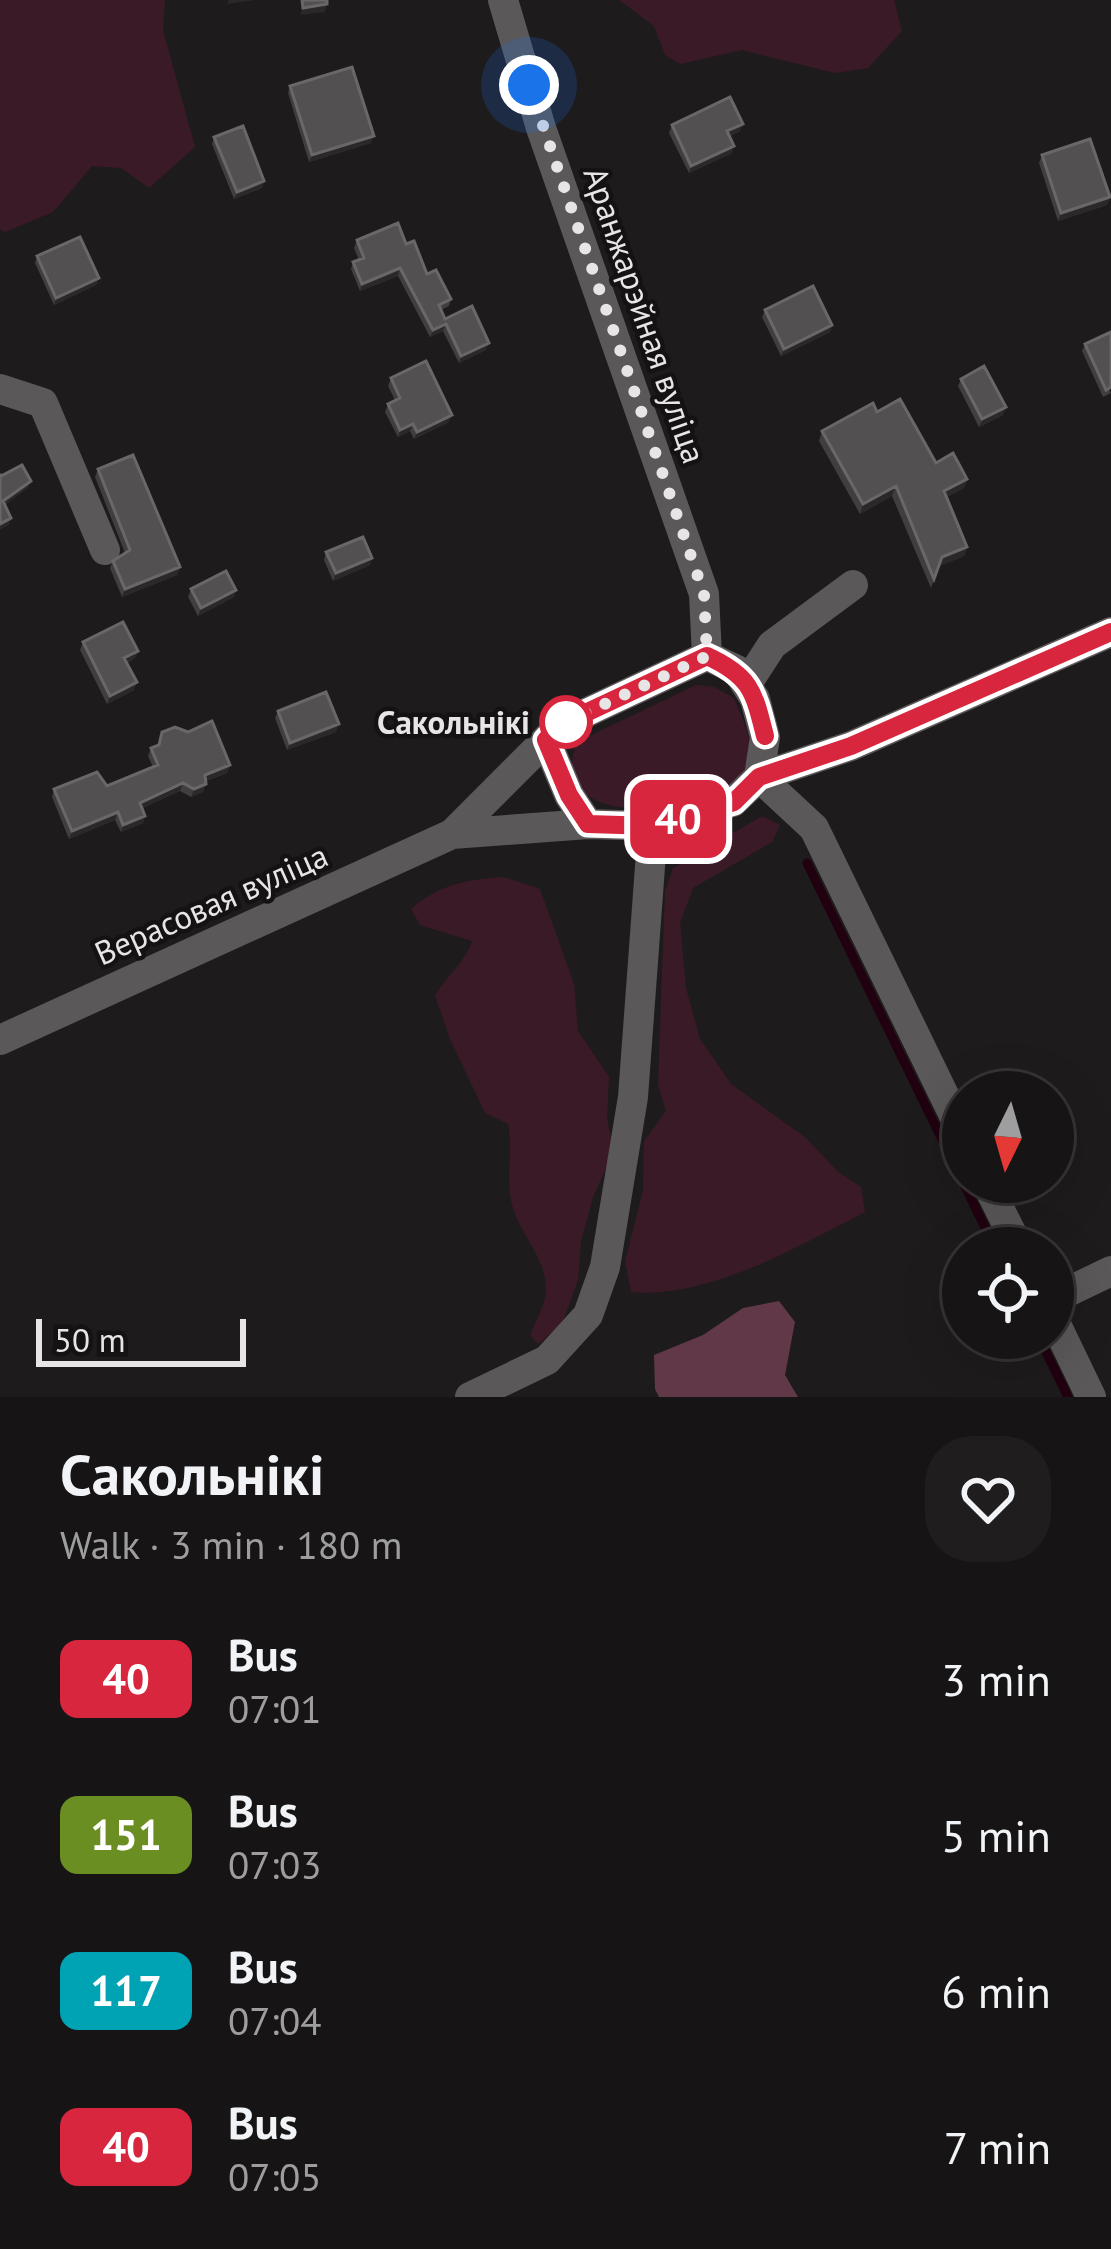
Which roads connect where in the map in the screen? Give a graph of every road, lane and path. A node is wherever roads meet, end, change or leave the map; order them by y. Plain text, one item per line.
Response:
1 (503, 0) edge
2 (0, 389) edge
3 (105, 550) dead end
4 (853, 585) dead end
5 (1111, 632) edge
6 (707, 656) junction
7 (746, 685) junction
8 (546, 740) junction
9 (759, 777) junction
10 (588, 824) junction
11 (653, 826) junction
12 (452, 834) junction
13 (0, 1040) edge
14 (942, 1091) edge
15 (1111, 1271) edge
16 (1074, 1289) edge
17 (1073, 1359) edge
18 (470, 1397) edge
19 (1091, 1397) edge

1 - 6 street, Аранжарэйная вуліца
2 - 3 street
4 - 7 street
5 - 9 street, Верасовая вуліца
6 - 7 street
6 - 8 street, Верасовая вуліца
7 - 9 street
8 - 10 street
8 - 12 street, Верасовая вуліца
9 - 11 street, Верасовая вуліца
9 - 14 street
10 - 11 street, Верасовая вуліца
10 - 12 street, Верасовая вуліца
11 - 18 street
12 - 13 street, Верасовая вуліца
15 - 16 street
17 - 19 street

